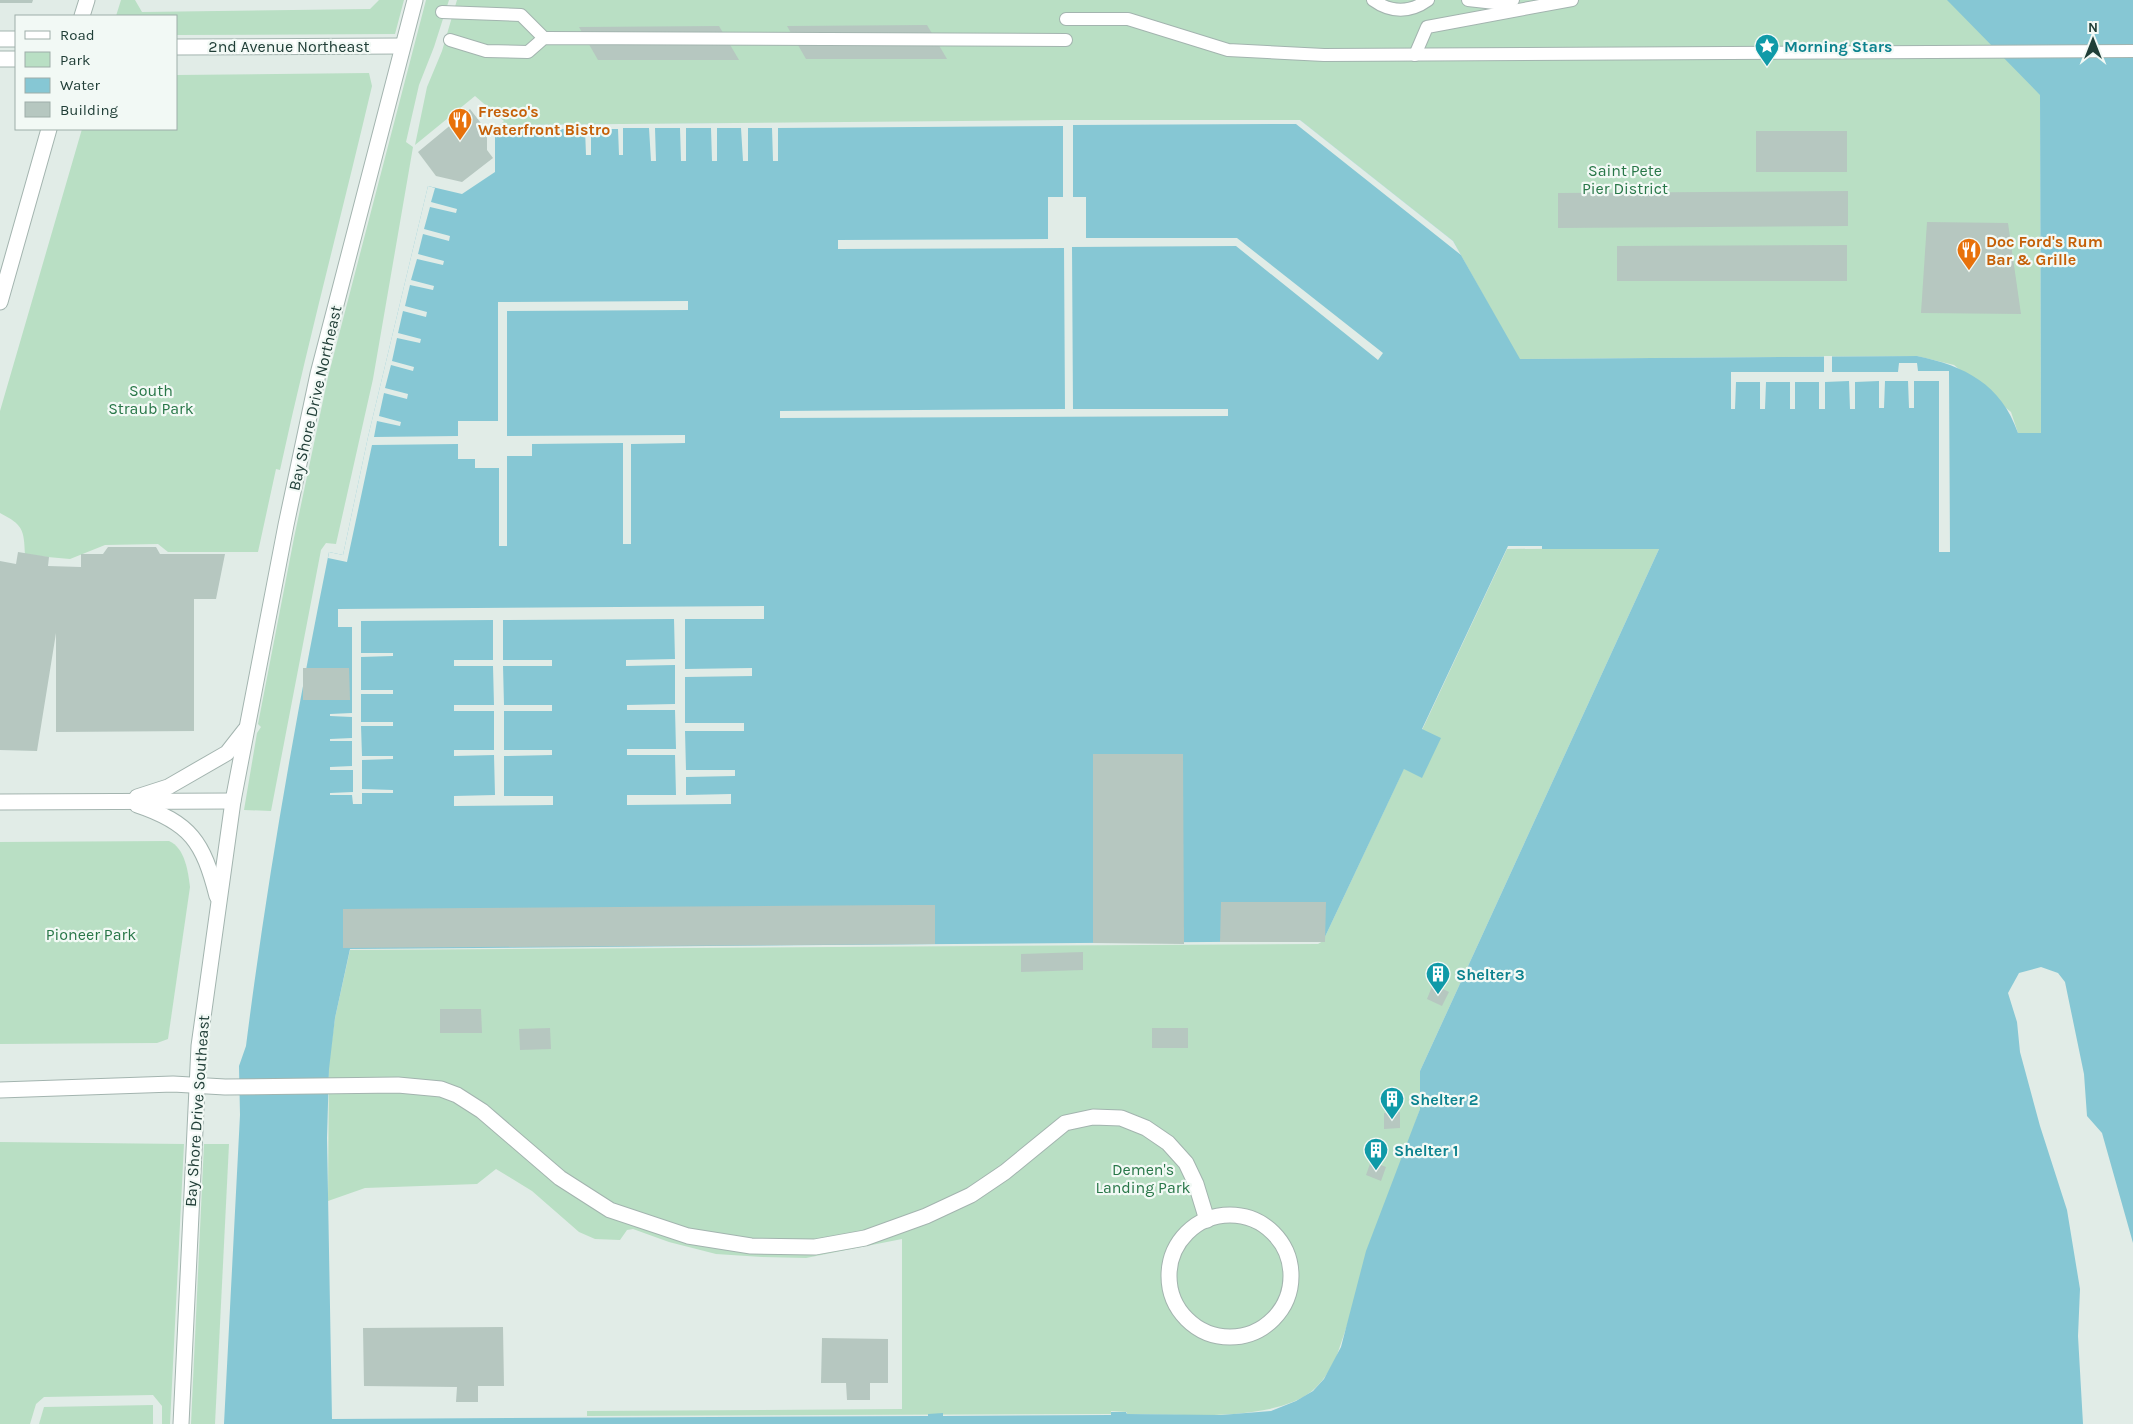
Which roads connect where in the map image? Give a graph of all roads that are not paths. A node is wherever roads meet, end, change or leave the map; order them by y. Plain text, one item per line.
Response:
1 (87, 0) edge
2 (415, 0) edge
3 (1373, 0) edge
4 (1428, 0) edge
5 (1468, 0) edge
6 (1513, 0) edge
7 (1572, 0) edge
8 (442, 12) dead end
9 (82, 15) edge
10 (1066, 19) dead end
11 (0, 38) edge
12 (544, 38) junction
13 (15, 39) edge
14 (450, 40) dead end
15 (1066, 40) dead end
16 (402, 46) junction
17 (178, 47) edge
18 (2133, 51) edge
19 (1415, 55) junction
20 (0, 59) edge
21 (15, 59) edge
22 (49, 130) edge
23 (0, 302) edge
24 (247, 728) junction
25 (124, 801) junction
26 (233, 801) junction
27 (0, 802) edge
28 (219, 903) junction
29 (197, 1085) junction
30 (0, 1090) edge
31 (1207, 1220) junction
32 (181, 1424) edge

1 - 9 street
2 - 16 street, Bay Shore Drive Northeast
3 - 4 street
5 - 6 street
7 - 19 street
8 - 12 street
10 - 19 street
11 - 13 street
12 - 14 street
12 - 15 street
16 - 17 street, 2nd Avenue Northeast
16 - 24 street, Bay Shore Drive Northeast
18 - 19 street
20 - 21 street
22 - 23 street
24 - 25 street
24 - 26 street, Bay Shore Drive Northeast
25 - 26 street
25 - 27 street
25 - 28 street
26 - 28 street, Bay Shore Drive Southeast
28 - 29 street, Bay Shore Drive Southeast
29 - 30 street
29 - 31 street
29 - 32 street, Bay Shore Drive Southeast
31 - 31 street

